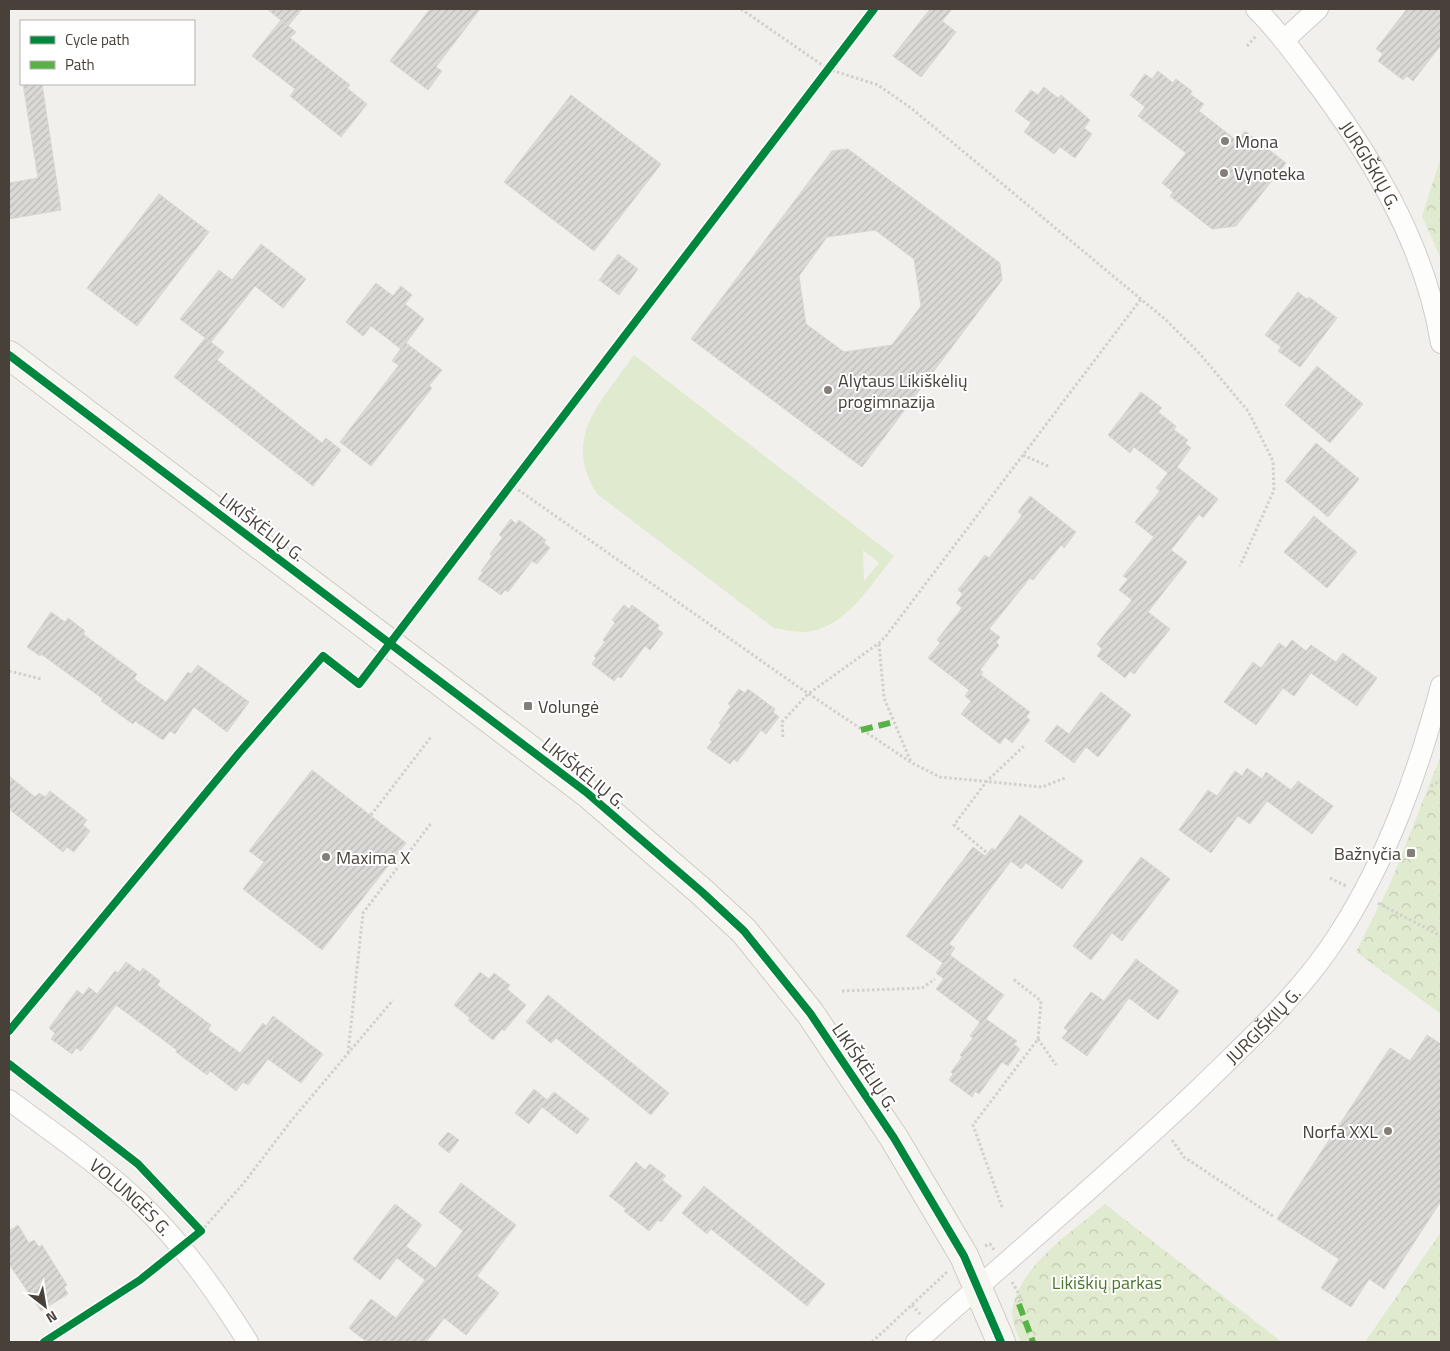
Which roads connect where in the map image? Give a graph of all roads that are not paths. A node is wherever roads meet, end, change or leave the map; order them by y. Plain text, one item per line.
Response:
1 (1256, 9) edge
2 (1318, 9) edge
3 (1284, 40) junction
4 (1441, 343) edge
5 (9, 355) edge
6 (1441, 686) edge
7 (9, 1100) edge
8 (978, 1288) junction
9 (248, 1342) edge
10 (916, 1342) edge
11 (1001, 1342) edge

1 - 3 street, JURGIŠKIŲ G.
2 - 3 street
3 - 4 street, JURGIŠKIŲ G.
5 - 8 street, LIKIŠKĖLIŲ G.
6 - 8 street, JURGIŠKIŲ G.
7 - 9 street, VOLUNGĖS G.
8 - 10 street, JURGIŠKIŲ G.
8 - 11 street, LIKIŠKĖLIŲ G.

